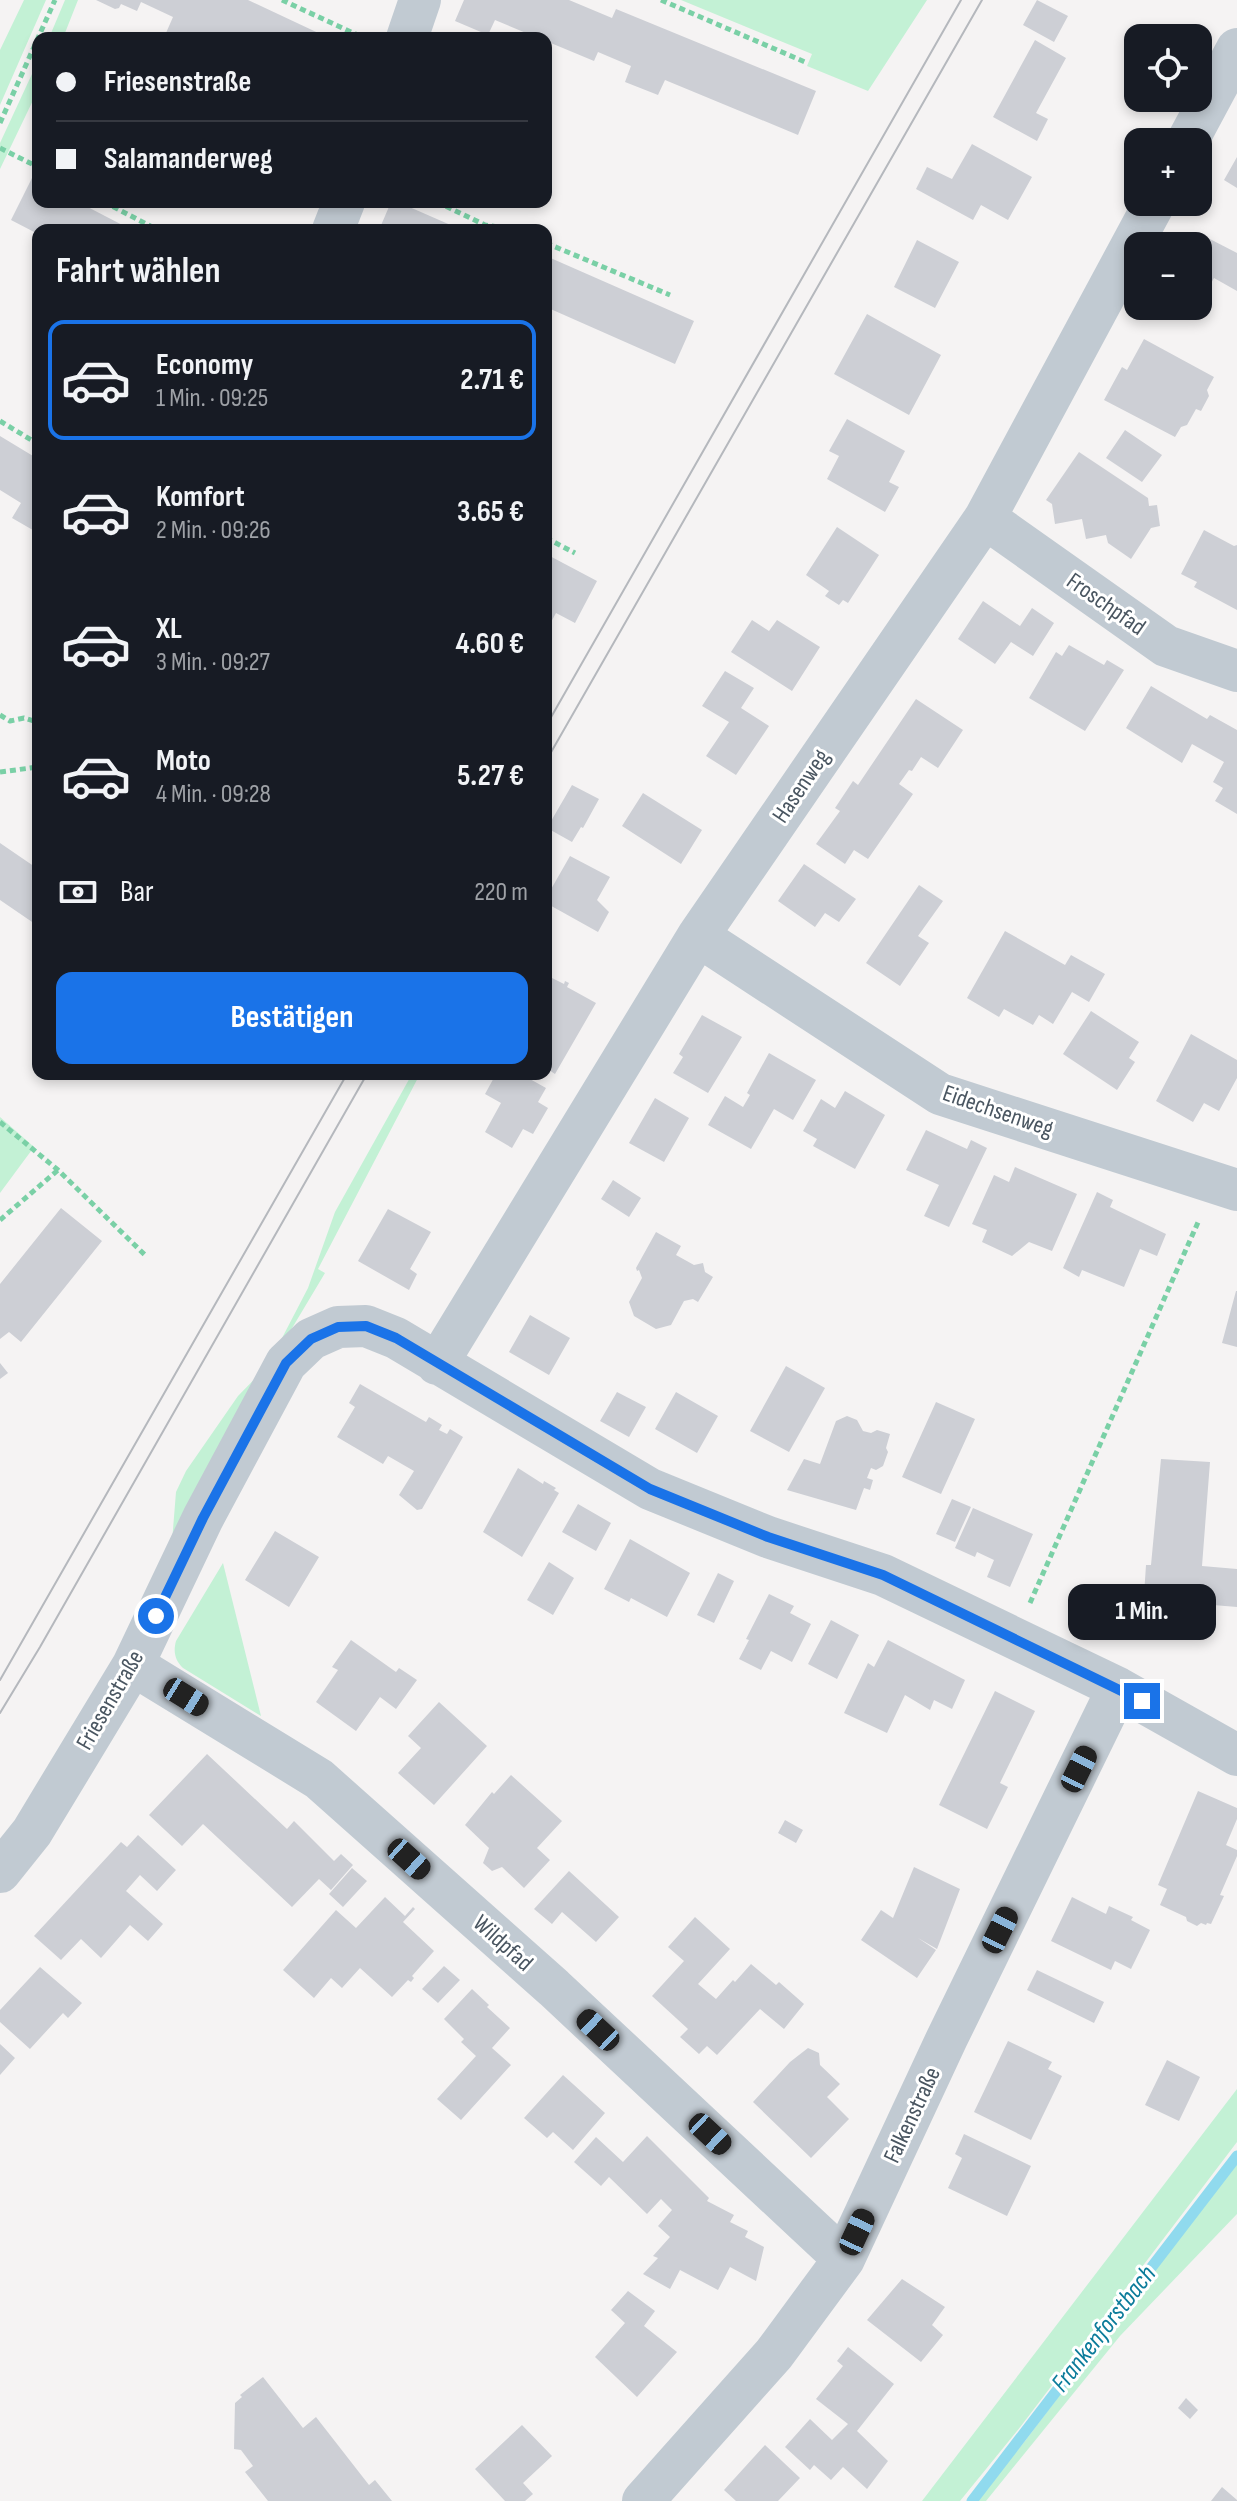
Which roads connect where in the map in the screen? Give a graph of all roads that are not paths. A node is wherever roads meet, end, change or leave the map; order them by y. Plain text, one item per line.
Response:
1 (420, 0) edge
2 (409, 32) edge
3 (1237, 49) edge
4 (1195, 128) edge
5 (1147, 216) edge
6 (985, 518) junction
7 (1237, 671) edge
8 (698, 936) junction
9 (1226, 1186) edge
10 (437, 1364) junction
11 (133, 1665) junction
12 (1118, 1688) junction
13 (1237, 1755) edge
14 (0, 1872) edge
15 (844, 2259) junction
16 (643, 2501) edge

1 - 2 street
3 - 4 street
5 - 6 street, Hasenweg
6 - 7 street, Froschpfad
6 - 8 street, Hasenweg
8 - 9 street, Eidechsenweg
8 - 10 street, Hasenweg
10 - 11 street, Friesenstraße
10 - 12 street
11 - 14 street, Friesenstraße
11 - 15 street, Wildpfad
12 - 13 street
12 - 15 street, Falkenstraße
15 - 16 street, Falkenstraße

